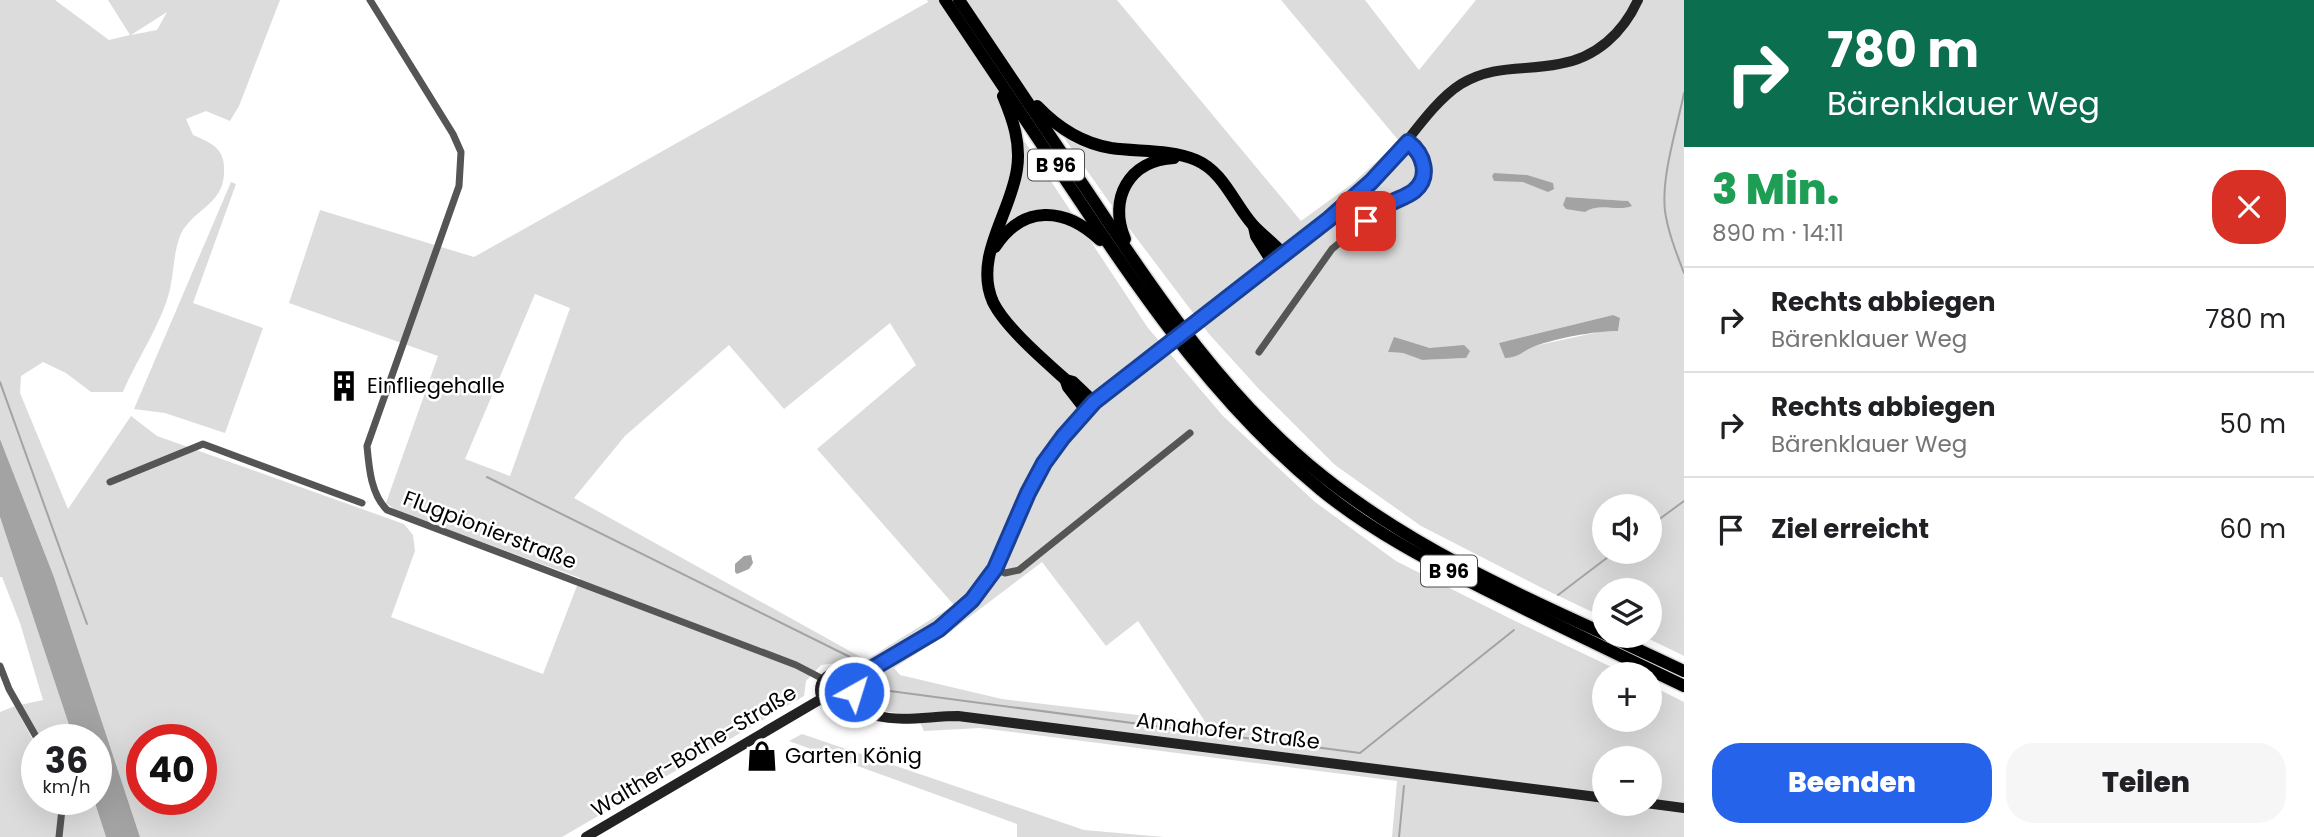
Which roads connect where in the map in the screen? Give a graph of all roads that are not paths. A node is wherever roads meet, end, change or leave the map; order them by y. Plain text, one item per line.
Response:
1 (370, 0) edge
2 (946, 0) edge
3 (959, 0) edge
4 (1639, 0) edge
5 (994, 73) junction
6 (1013, 80) junction
7 (1408, 142) junction
8 (1186, 158) junction
9 (1254, 227) junction
10 (990, 253) junction
11 (1283, 254) junction
12 (1117, 257) junction
13 (1135, 262) junction
14 (1273, 263) junction
15 (1259, 352) dead end
16 (1090, 406) junction
17 (1190, 433) dead end
18 (110, 482) dead end
19 (362, 503) dead end
20 (995, 569) junction
21 (1592, 629) edge
22 (1634, 648) edge
23 (0, 666) edge
24 (1684, 671) edge
25 (823, 679) junction
26 (851, 681) junction
27 (1684, 686) edge
28 (821, 699) junction
29 (849, 702) junction
30 (29, 724) edge
31 (1592, 796) edge
32 (1662, 805) edge
33 (1684, 808) edge
34 (61, 815) edge
35 (59, 837) edge
36 (586, 837) edge

1 - 25 street, Flugpionierstraße
2 - 5 highway, B 96
3 - 6 highway, B 96
4 - 7 street
5 - 10 highway
5 - 12 highway, B 96
6 - 8 highway
6 - 13 highway, B 96
7 - 11 street
7 - 15 street
8 - 9 highway
8 - 13 highway
9 - 11 highway
9 - 14 highway
10 - 12 highway
10 - 16 highway
11 - 14 street
12 - 27 highway, B 96
13 - 21 highway, B 96
14 - 16 street, bridge
16 - 20 street
17 - 20 street
18 - 19 street
20 - 26 street
22 - 24 highway, B 96
23 - 30 street
25 - 26 street
25 - 28 street
26 - 29 street
28 - 29 street
28 - 36 street, Walther-Bothe-Straße
29 - 31 street, Annahofer Straße
32 - 33 street
34 - 35 street

